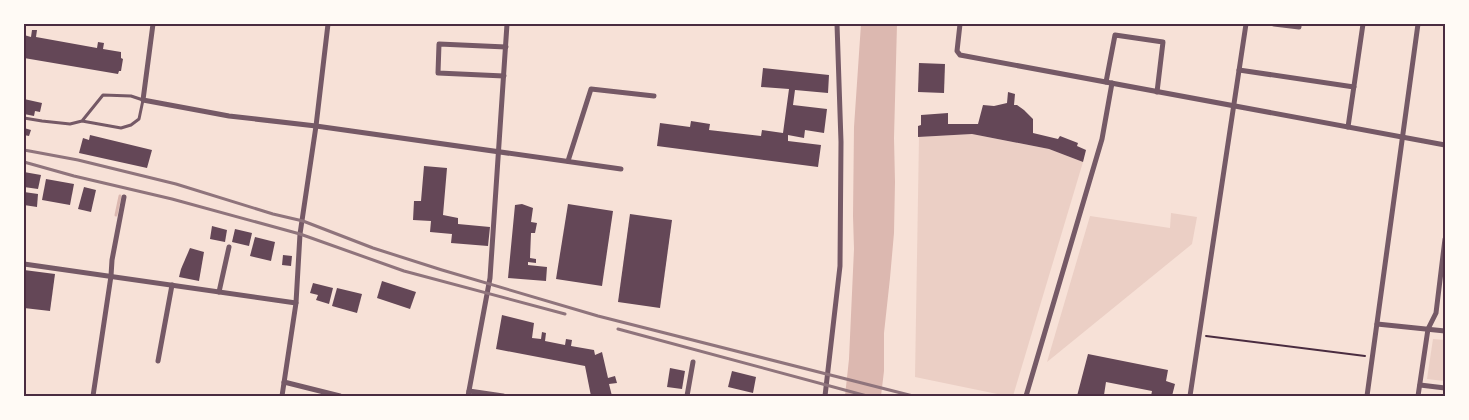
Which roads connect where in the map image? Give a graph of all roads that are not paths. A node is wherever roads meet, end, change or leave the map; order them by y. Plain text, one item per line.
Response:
1 (153, 24) edge
2 (328, 24) edge
3 (507, 24) edge
4 (837, 24) edge
5 (960, 24) edge
6 (1246, 24) edge
7 (1274, 24) edge
8 (1299, 24) edge
9 (1363, 24) edge
10 (1418, 24) edge
11 (506, 47) junction
12 (1239, 70) junction
13 (504, 76) junction
14 (1109, 83) junction
15 (1354, 87) junction
16 (1157, 92) junction
17 (654, 96) dead end
18 (143, 100) junction
19 (1233, 106) junction
20 (24, 118) edge
21 (82, 121) junction
22 (316, 126) junction
23 (1348, 127) junction
24 (1403, 137) junction
25 (1445, 144) edge
26 (499, 151) junction
27 (568, 161) junction
28 (620, 168) dead end
29 (124, 197) dead end
30 (1445, 238) edge
31 (229, 246) dead end
32 (24, 264) edge
33 (111, 276) junction
34 (172, 285) junction
35 (219, 292) junction
36 (296, 303) junction
37 (1377, 324) junction
38 (1428, 330) junction
39 (1445, 331) edge
40 (158, 361) dead end
41 (693, 362) dead end
42 (284, 382) junction
43 (1420, 385) junction
44 (1445, 388) edge
45 (468, 394) edge
46 (93, 396) edge
47 (282, 396) edge
48 (340, 396) edge
49 (503, 396) edge
50 (687, 396) edge
51 (825, 396) edge
52 (1026, 396) edge
53 (1190, 396) edge
54 (1367, 396) edge
55 (1418, 396) edge

1 - 18 street
2 - 22 street
3 - 11 street
4 - 51 street
5 - 14 street
6 - 12 street
7 - 8 street
9 - 15 street
10 - 24 street
11 - 13 street
11 - 13 street
12 - 15 street
12 - 19 street
13 - 26 street
14 - 16 street
14 - 16 street
14 - 52 street
15 - 23 street
16 - 19 street
17 - 27 street
18 - 21 lane
18 - 21 lane
18 - 22 street
19 - 23 street
19 - 53 street
20 - 21 lane
22 - 26 street
22 - 36 street
23 - 24 street
24 - 25 street
24 - 37 street
26 - 27 street
26 - 45 street
27 - 28 street
29 - 33 street
30 - 38 street
31 - 35 street
32 - 33 street
33 - 34 street
33 - 46 street
34 - 35 street
34 - 40 street
35 - 36 street
36 - 42 street
37 - 38 street
37 - 54 street
38 - 39 street
38 - 43 street
41 - 50 street
42 - 47 street
42 - 48 street
43 - 44 street
43 - 55 street
45 - 49 street

